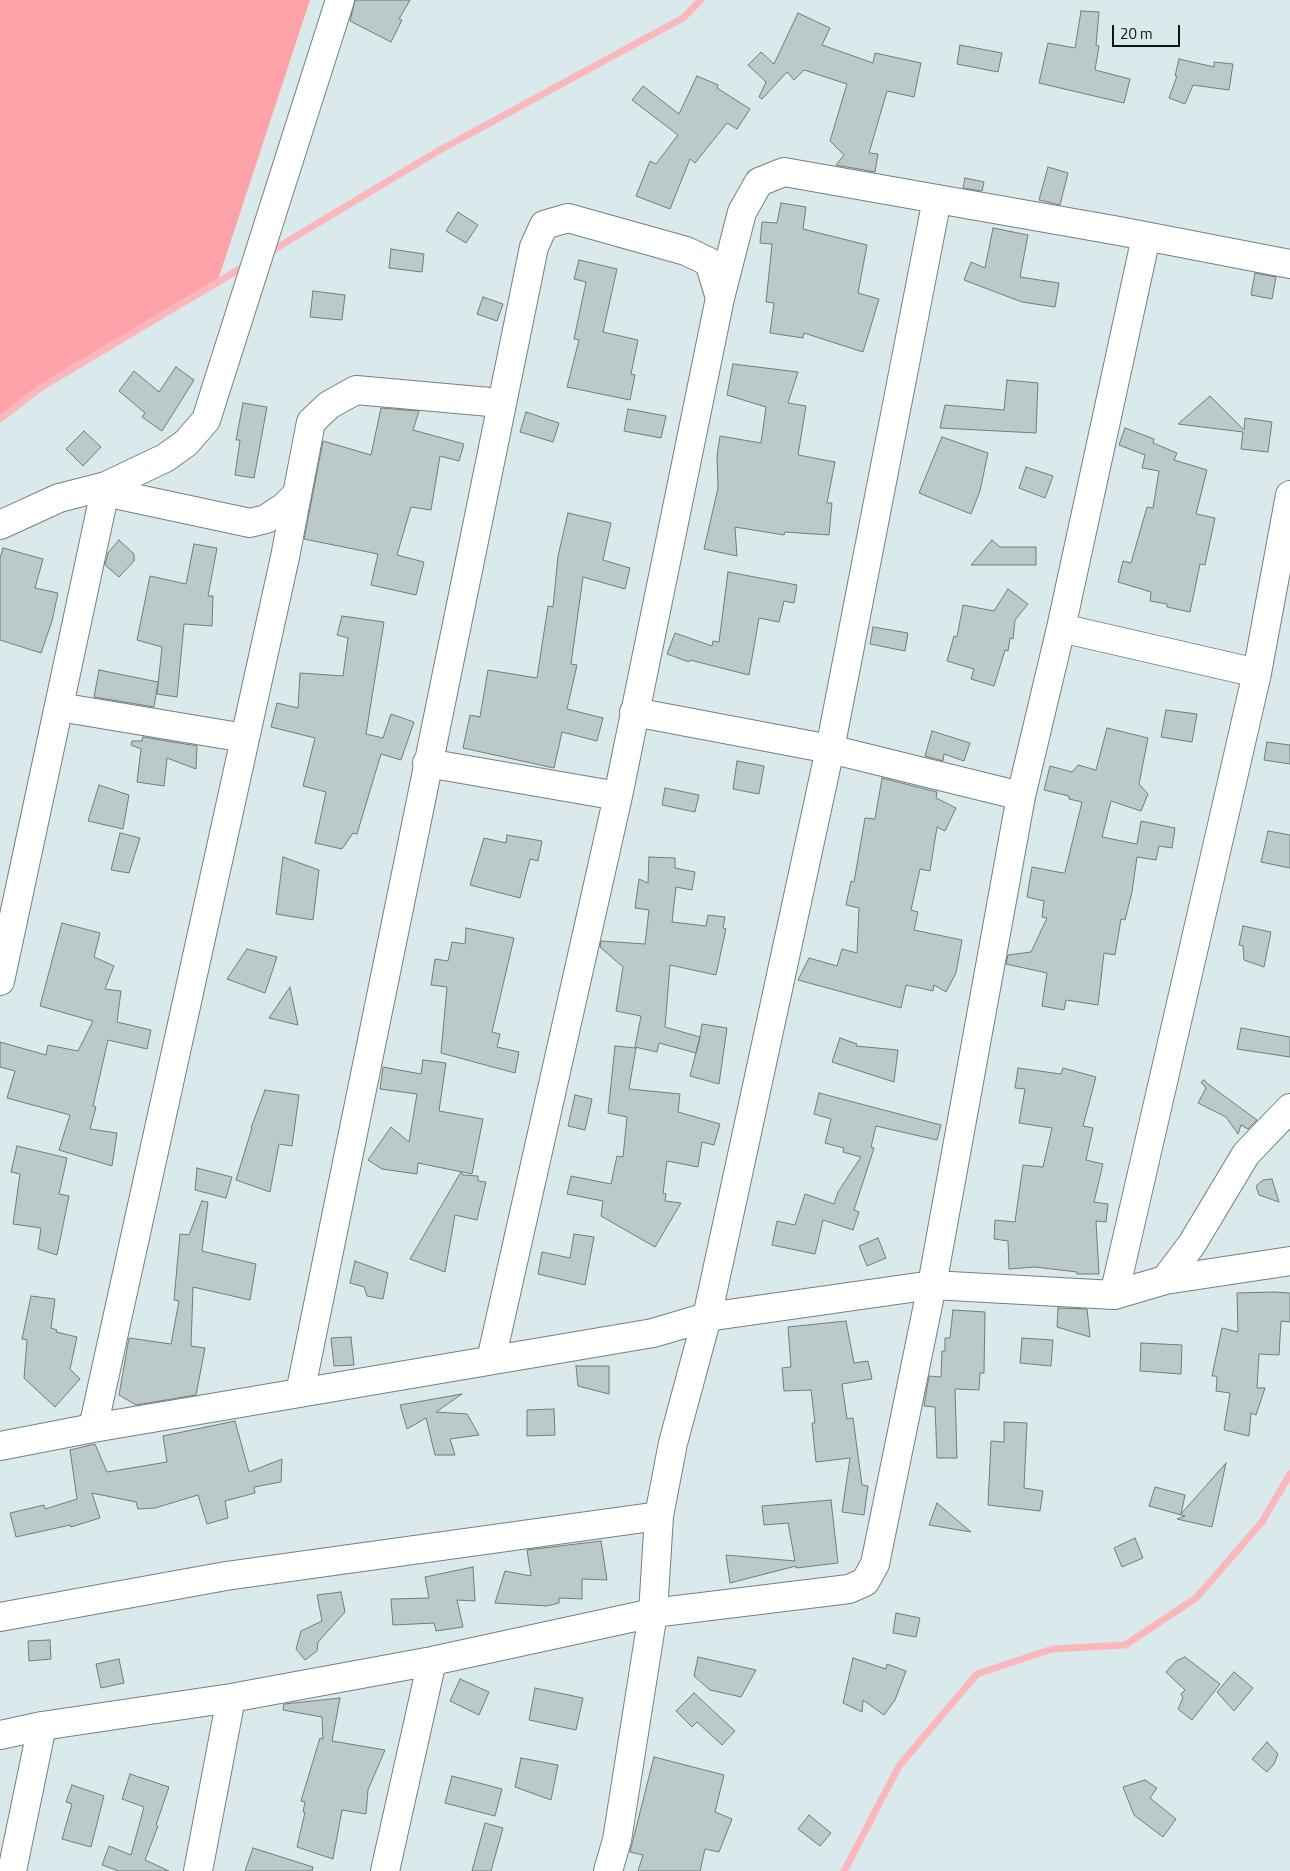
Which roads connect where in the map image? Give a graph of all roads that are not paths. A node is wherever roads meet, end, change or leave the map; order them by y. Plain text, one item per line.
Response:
1 (340, 0) edge
2 (937, 199) junction
3 (1146, 237) junction
4 (1290, 264) edge
5 (720, 298) junction
6 (501, 403) junction
7 (105, 489) junction
8 (1290, 495) edge
9 (295, 496) junction
10 (0, 525) edge
11 (1060, 628) junction
12 (1257, 673) junction
13 (59, 707) junction
14 (634, 712) junction
15 (245, 738) junction
16 (830, 749) junction
17 (427, 764) junction
18 (618, 796) junction
19 (1021, 796) junction
20 (0, 981) edge
21 (1290, 1108) edge
22 (1290, 1261) edge
23 (1165, 1280) junction
24 (932, 1285) junction
25 (1114, 1295) junction
26 (707, 1316) junction
27 (491, 1360) junction
28 (300, 1393) junction
29 (93, 1428) junction
30 (0, 1446) edge
31 (659, 1516) junction
32 (653, 1613) junction
33 (0, 1617) edge
34 (432, 1661) junction
35 (231, 1698) junction
36 (42, 1726) junction
37 (0, 1735) edge
38 (12, 1871) edge
39 (198, 1871) edge
40 (385, 1871) edge
41 (608, 1871) edge

1 - 7 street
2 - 3 street
2 - 5 street
2 - 16 street
3 - 4 street
3 - 11 street
5 - 6 street
5 - 14 street
6 - 9 street
6 - 17 street
7 - 9 street
7 - 10 street
7 - 13 street
8 - 12 street
9 - 15 street
11 - 12 street
11 - 19 street
12 - 25 street
13 - 15 street
13 - 20 street
14 - 16 street
14 - 18 street
15 - 29 street
16 - 19 street
16 - 26 street
17 - 18 street
17 - 28 street
18 - 27 street
19 - 24 street
21 - 23 street
22 - 23 street
23 - 25 street
24 - 25 street
24 - 26 street
24 - 32 street
26 - 27 street
26 - 31 street
27 - 28 street
28 - 29 street
29 - 30 street
31 - 32 street
31 - 33 street
32 - 34 street
32 - 41 street
34 - 35 street
34 - 40 street
35 - 36 street
35 - 39 street
36 - 37 street
36 - 38 street

